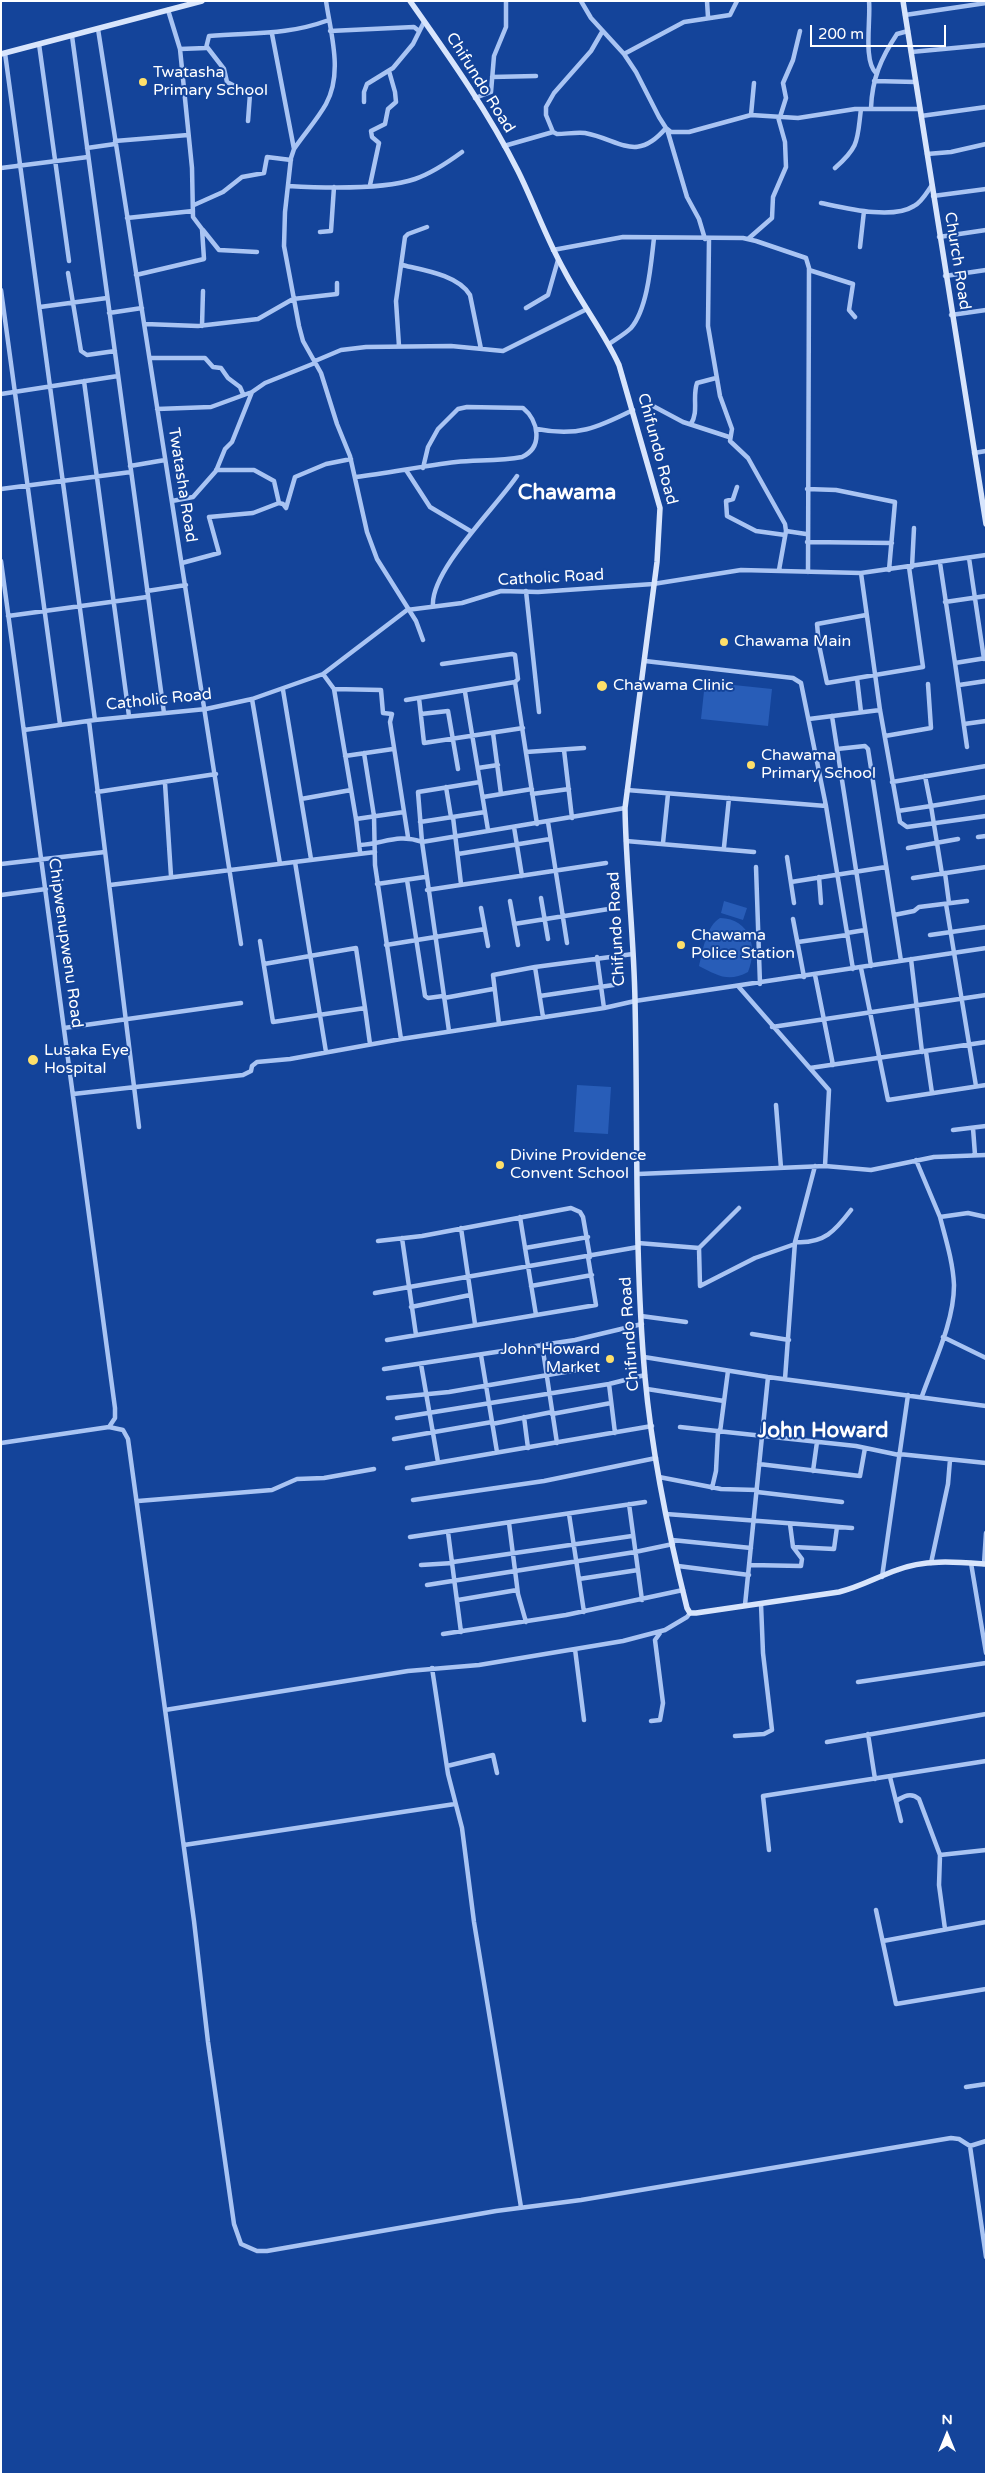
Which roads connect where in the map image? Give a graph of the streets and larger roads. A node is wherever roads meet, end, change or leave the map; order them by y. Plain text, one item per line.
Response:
1 (202, 1) edge
2 (326, 1) edge
3 (410, 1) edge
4 (506, 1) edge
5 (581, 1) edge
6 (707, 1) edge
7 (737, 1) edge
8 (869, 1) edge
9 (903, 1) edge
10 (943, 1) edge
11 (986, 3) edge
12 (944, 9) junction
13 (168, 10) junction
14 (905, 15) junction
15 (708, 17) junction
16 (328, 20) junction
17 (424, 22) junction
18 (98, 29) junction
19 (330, 31) junction
20 (419, 31) junction
21 (800, 31) dead end
22 (602, 32) junction
23 (908, 32) junction
24 (272, 34) junction
25 (72, 36) junction
26 (39, 44) junction
27 (986, 45) edge
28 (207, 47) junction
29 (180, 49) junction
30 (911, 52) junction
31 (3, 54) edge
32 (624, 54) junction
33 (389, 71) junction
34 (876, 72) junction
35 (536, 76) dead end
36 (492, 77) junction
37 (874, 81) junction
38 (916, 82) junction
39 (754, 83) dead end
40 (474, 99) junction
41 (364, 102) dead end
42 (986, 107) edge
43 (871, 108) junction
44 (861, 109) junction
45 (921, 112) junction
46 (751, 115) junction
47 (779, 117) junction
48 (248, 121) dead end
49 (666, 128) junction
50 (553, 132) junction
51 (188, 135) junction
52 (115, 142) junction
53 (986, 144) edge
54 (504, 146) junction
55 (87, 148) junction
56 (294, 149) junction
57 (462, 152) dead end
58 (927, 154) junction
59 (88, 157) junction
60 (291, 160) junction
61 (54, 161) junction
62 (20, 165) junction
63 (1, 168) edge
64 (836, 168) dead end
65 (370, 185) junction
66 (932, 185) junction
67 (288, 186) junction
68 (334, 187) junction
69 (986, 189) edge
70 (933, 196) junction
71 (821, 203) dead end
72 (194, 208) junction
73 (864, 211) junction
74 (127, 218) junction
75 (427, 227) dead end
76 (202, 229) junction
77 (986, 230) edge
78 (320, 232) dead end
79 (939, 237) junction
80 (654, 238) junction
81 (707, 238) junction
82 (748, 239) junction
83 (860, 247) dead end
84 (553, 250) junction
85 (257, 252) dead end
86 (558, 260) junction
87 (69, 261) dead end
88 (402, 265) junction
89 (810, 270) junction
90 (986, 270) edge
91 (68, 273) dead end
92 (136, 275) junction
93 (945, 276) junction
94 (337, 283) dead end
95 (1, 290) edge
96 (203, 291) dead end
97 (2, 295) edge
98 (107, 298) junction
99 (293, 299) junction
100 (72, 304) junction
101 (40, 307) junction
102 (142, 308) junction
103 (526, 308) dead end
104 (587, 309) junction
105 (986, 310) edge
106 (109, 313) junction
107 (951, 315) junction
108 (855, 317) dead end
109 (145, 324) junction
110 (202, 326) junction
111 (609, 344) junction
112 (399, 346) junction
113 (481, 349) junction
114 (115, 351) junction
115 (150, 358) junction
116 (315, 362) junction
117 (118, 376) junction
118 (716, 378) junction
119 (84, 380) junction
120 (50, 386) junction
121 (16, 392) junction
122 (252, 392) junction
123 (1, 394) edge
124 (243, 394) junction
125 (653, 406) dead end
126 (157, 409) junction
127 (633, 410) junction
128 (691, 424) junction
129 (537, 429) junction
130 (729, 437) junction
131 (986, 451) edge
132 (974, 453) junction
133 (351, 459) junction
134 (165, 460) junction
135 (423, 468) junction
136 (131, 469) junction
137 (216, 470) junction
138 (406, 470) junction
139 (96, 476) junction
140 (517, 476) dead end
141 (356, 477) junction
142 (62, 481) junction
143 (28, 486) junction
144 (736, 487) dead end
145 (1, 489) edge
146 (807, 489) junction
147 (172, 501) junction
148 (279, 503) junction
149 (986, 524) edge
150 (914, 528) dead end
151 (472, 532) junction
152 (786, 533) junction
153 (806, 534) junction
154 (807, 542) junction
155 (892, 543) junction
156 (986, 555) edge
157 (969, 558) junction
158 (1, 561) edge
159 (182, 563) junction
160 (940, 563) junction
161 (911, 567) junction
162 (779, 570) junction
163 (889, 570) junction
164 (808, 572) junction
165 (862, 573) junction
166 (653, 584) junction
167 (186, 585) junction
168 (147, 591) junction
169 (526, 591) junction
170 (986, 596) edge
171 (148, 597) junction
172 (975, 597) junction
173 (113, 601) junction
174 (945, 602) junction
175 (78, 606) junction
176 (433, 606) junction
177 (44, 610) junction
178 (407, 610) junction
179 (866, 615) junction
180 (8, 616) junction
181 (423, 640) dead end
182 (985, 660) edge
183 (645, 661) junction
184 (956, 663) junction
185 (442, 664) dead end
186 (323, 674) junction
187 (875, 675) junction
188 (857, 678) junction
189 (986, 681) edge
190 (515, 682) junction
191 (928, 684) dead end
192 (959, 685) junction
193 (284, 690) junction
194 (334, 690) junction
195 (464, 692) junction
196 (419, 698) junction
197 (252, 699) junction
198 (406, 700) dead end
199 (206, 709) junction
200 (880, 710) junction
201 (539, 712) dead end
202 (861, 712) junction
203 (164, 713) junction
204 (421, 714) junction
205 (129, 716) junction
206 (832, 716) junction
207 (810, 719) junction
208 (95, 720) junction
209 (89, 721) junction
210 (986, 721) edge
211 (60, 724) junction
212 (964, 724) junction
213 (523, 728) junction
214 (24, 730) junction
215 (493, 733) junction
216 (885, 736) junction
217 (473, 737) junction
218 (454, 739) junction
219 (967, 747) dead end
220 (584, 748) dead end
221 (394, 749) junction
222 (564, 750) junction
223 (837, 750) junction
224 (526, 752) junction
225 (364, 753) junction
226 (345, 756) junction
227 (498, 765) junction
228 (986, 766) edge
229 (478, 768) junction
230 (458, 769) dead end
231 (216, 774) junction
232 (925, 776) junction
233 (480, 782) junction
234 (892, 782) junction
235 (165, 784) junction
236 (446, 788) junction
237 (569, 789) junction
238 (351, 790) junction
239 (627, 790) junction
240 (97, 792) junction
241 (532, 792) junction
242 (501, 794) junction
243 (668, 794) junction
244 (483, 797) junction
245 (986, 797) edge
246 (729, 798) junction
247 (301, 799) junction
248 (826, 806) junction
249 (931, 806) junction
250 (626, 808) junction
251 (898, 810) junction
252 (404, 812) junction
253 (485, 812) junction
254 (374, 816) junction
255 (986, 816) edge
256 (452, 817) junction
257 (572, 818) junction
258 (356, 819) junction
259 (420, 822) junction
260 (548, 822) junction
261 (537, 824) junction
262 (934, 824) junction
263 (514, 827) junction
264 (488, 830) junction
265 (456, 836) junction
266 (986, 836) edge
267 (408, 837) junction
268 (978, 837) dead end
269 (550, 839) junction
270 (958, 839) dead end
271 (626, 841) junction
272 (422, 842) junction
273 (663, 843) junction
274 (937, 843) junction
275 (376, 844) junction
276 (517, 844) junction
277 (360, 845) junction
278 (724, 848) junction
279 (908, 848) dead end
280 (105, 852) junction
281 (360, 852) junction
282 (375, 852) junction
283 (754, 852) dead end
284 (458, 854) junction
285 (787, 857) dead end
286 (42, 859) junction
287 (311, 859) junction
288 (296, 862) junction
289 (606, 862) dead end
290 (1, 864) edge
291 (280, 864) junction
292 (756, 867) dead end
293 (886, 867) junction
294 (986, 867) edge
295 (228, 870) junction
296 (555, 870) junction
297 (856, 871) junction
298 (837, 874) junction
299 (943, 874) junction
300 (171, 876) junction
301 (522, 876) junction
302 (425, 877) junction
303 (819, 877) junction
304 (913, 878) dead end
305 (407, 880) junction
306 (791, 882) junction
307 (378, 884) junction
308 (461, 884) junction
309 (110, 885) junction
310 (46, 889) junction
311 (427, 890) junction
312 (1, 896) edge
313 (541, 898) dead end
314 (510, 901) dead end
315 (967, 901) dead end
316 (794, 903) dead end
317 (821, 903) dead end
318 (948, 904) junction
319 (481, 908) dead end
320 (615, 908) dead end
321 (894, 915) junction
322 (562, 917) junction
323 (793, 919) dead end
324 (544, 920) junction
325 (514, 924) junction
326 (986, 927) edge
327 (485, 929) junction
328 (865, 930) junction
329 (950, 932) junction
330 (847, 934) junction
331 (930, 935) dead end
332 (434, 936) junction
333 (548, 939) dead end
334 (416, 940) junction
335 (260, 941) dead end
336 (798, 942) junction
337 (567, 943) dead end
338 (242, 944) dead end
339 (518, 945) dead end
340 (386, 946) junction
341 (488, 946) dead end
342 (986, 948) edge
343 (633, 954) junction
344 (954, 954) junction
345 (310, 955) junction
346 (597, 957) junction
347 (911, 959) junction
348 (901, 961) junction
349 (264, 964) junction
350 (872, 966) junction
351 (535, 967) junction
352 (861, 968) junction
353 (853, 969) junction
354 (816, 975) junction
355 (804, 977) junction
356 (620, 984) dead end
357 (760, 984) junction
358 (738, 986) junction
359 (601, 987) junction
360 (493, 989) junction
361 (986, 995) edge
362 (540, 996) junction
363 (444, 997) junction
364 (962, 999) junction
365 (635, 1001) junction
366 (241, 1003) dead end
367 (916, 1004) junction
368 (365, 1008) junction
369 (604, 1008) junction
370 (871, 1013) junction
371 (320, 1016) junction
372 (543, 1017) junction
373 (127, 1019) junction
374 (824, 1019) junction
375 (499, 1024) junction
376 (772, 1027) junction
377 (64, 1028) junction
378 (449, 1031) junction
379 (401, 1039) junction
380 (986, 1042) edge
381 (370, 1044) junction
382 (970, 1044) junction
383 (326, 1052) junction
384 (924, 1052) junction
385 (879, 1058) junction
386 (833, 1064) junction
387 (810, 1068) junction
388 (986, 1085) edge
389 (976, 1086) junction
390 (135, 1088) junction
391 (932, 1093) junction
392 (73, 1094) junction
393 (776, 1105) dead end
394 (986, 1126) edge
395 (140, 1127) dead end
396 (973, 1128) junction
397 (953, 1130) dead end
398 (975, 1155) junction
399 (986, 1155) edge
400 (916, 1160) junction
401 (815, 1166) junction
402 (824, 1166) junction
403 (781, 1168) junction
404 (638, 1174) junction
405 (739, 1208) dead end
406 (851, 1210) dead end
407 (520, 1216) junction
408 (940, 1217) junction
409 (986, 1217) edge
410 (461, 1228) junction
411 (588, 1237) junction
412 (402, 1238) junction
413 (378, 1240) dead end
414 (795, 1243) junction
415 (638, 1245) junction
416 (525, 1248) junction
417 (699, 1248) junction
418 (589, 1257) junction
419 (528, 1266) junction
420 (592, 1275) junction
421 (468, 1276) junction
422 (531, 1286) junction
423 (408, 1287) junction
424 (375, 1293) dead end
425 (470, 1295) junction
426 (411, 1307) junction
427 (536, 1315) junction
428 (641, 1316) junction
429 (686, 1322) dead end
430 (475, 1324) junction
431 (642, 1324) junction
432 (752, 1334) dead end
433 (416, 1335) junction
434 (943, 1337) junction
435 (387, 1340) dead end
436 (789, 1340) junction
437 (542, 1344) junction
438 (481, 1355) junction
439 (644, 1356) junction
440 (986, 1358) edge
441 (421, 1364) junction
442 (384, 1369) dead end
443 (577, 1370) dead end
444 (728, 1371) junction
445 (546, 1375) junction
446 (645, 1375) junction
447 (768, 1377) junction
448 (785, 1379) junction
449 (609, 1384) junction
450 (486, 1386) junction
451 (647, 1389) junction
452 (548, 1393) junction
453 (425, 1394) junction
454 (908, 1395) junction
455 (922, 1396) junction
456 (388, 1398) dead end
457 (724, 1401) junction
458 (489, 1403) junction
459 (611, 1403) junction
460 (986, 1406) edge
461 (429, 1413) junction
462 (552, 1413) junction
463 (398, 1418) dead end
464 (524, 1418) junction
465 (492, 1423) junction
466 (652, 1426) junction
467 (109, 1427) junction
468 (680, 1428) dead end
469 (719, 1431) junction
470 (432, 1433) junction
471 (615, 1433) junction
472 (762, 1437) junction
473 (394, 1439) dead end
474 (817, 1442) junction
475 (1, 1443) edge
476 (557, 1443) junction
477 (528, 1448) junction
478 (865, 1448) junction
479 (497, 1452) junction
480 (899, 1454) junction
481 (656, 1458) junction
482 (950, 1460) junction
483 (438, 1462) junction
484 (986, 1463) edge
485 (759, 1464) junction
486 (407, 1468) dead end
487 (374, 1469) dead end
488 (813, 1471) junction
489 (659, 1477) junction
490 (712, 1488) junction
491 (757, 1491) junction
492 (413, 1500) dead end
493 (138, 1501) junction
494 (645, 1502) dead end
495 (842, 1502) dead end
496 (629, 1504) junction
497 (569, 1514) junction
498 (666, 1514) junction
499 (754, 1521) junction
500 (509, 1523) junction
501 (790, 1524) junction
502 (838, 1527) junction
503 (852, 1528) dead end
504 (448, 1532) junction
505 (986, 1533) edge
506 (632, 1536) junction
507 (410, 1537) dead end
508 (672, 1542) junction
509 (573, 1545) junction
510 (793, 1547) junction
511 (751, 1548) junction
512 (635, 1552) junction
513 (513, 1554) junction
514 (576, 1562) junction
515 (453, 1563) junction
516 (931, 1563) junction
517 (970, 1563) junction
518 (985, 1564) edge
519 (422, 1565) dead end
520 (750, 1565) junction
521 (678, 1566) junction
522 (638, 1570) junction
523 (515, 1571) junction
524 (749, 1575) junction
525 (882, 1578) junction
526 (579, 1579) junction
527 (455, 1580) junction
528 (427, 1585) dead end
529 (517, 1590) junction
530 (683, 1590) junction
531 (458, 1600) junction
532 (642, 1600) junction
533 (761, 1604) junction
534 (745, 1605) junction
535 (584, 1612) junction
536 (690, 1613) junction
537 (526, 1622) junction
538 (461, 1632) junction
539 (661, 1632) junction
540 (443, 1634) dead end
541 (575, 1649) junction
542 (986, 1653) edge
543 (986, 1663) edge
544 (432, 1668) junction
545 (858, 1682) dead end
546 (165, 1710) junction
547 (986, 1714) edge
548 (584, 1720) dead end
549 (651, 1721) dead end
550 (868, 1734) junction
551 (735, 1736) dead end
552 (827, 1742) dead end
553 (986, 1762) edge
554 (447, 1766) junction
555 (497, 1773) dead end
556 (890, 1777) junction
557 (875, 1779) junction
558 (896, 1801) junction
559 (455, 1804) junction
560 (901, 1821) dead end
561 (184, 1845) junction
562 (769, 1850) dead end
563 (986, 1850) edge
564 (940, 1855) junction
565 (876, 1910) dead end
566 (986, 1922) edge
567 (945, 1929) junction
568 (883, 1941) junction
569 (986, 1989) edge
570 (986, 2084) edge
571 (966, 2087) dead end
572 (986, 2141) edge
573 (970, 2146) junction
574 (521, 2207) junction
575 (986, 2210) edge
576 (978, 2211) junction
577 (986, 2257) edge

1 - 13 street
2 - 16 street
3 - 17 street, Chifundo Road
4 - 36 street
5 - 22 street
6 - 15 street
7 - 15 street
8 - 34 street
9 - 14 street, Church Road
10 - 12 street
11 - 12 street
12 - 14 street
13 - 18 street
13 - 29 street
14 - 23 street, Church Road
15 - 32 street
16 - 19 street
16 - 24 street
17 - 20 street
17 - 40 street, Chifundo Road
18 - 25 street
18 - 52 street, Twatasha Road
19 - 20 street
19 - 56 street
20 - 33 street
21 - 47 street
22 - 32 street
22 - 50 street
23 - 30 street, Church Road
23 - 34 street
24 - 28 street
24 - 56 street
25 - 26 street
25 - 55 street
26 - 31 street
26 - 61 street
27 - 30 street
28 - 29 street
28 - 48 street
29 - 51 street
30 - 38 street, Church Road
31 - 62 street
32 - 49 street
33 - 41 street
33 - 65 street
34 - 37 street
35 - 36 street
36 - 40 street
37 - 38 street
37 - 43 street
38 - 45 street, Church Road
39 - 46 street
40 - 54 street, Chifundo Road
42 - 45 street
43 - 44 street
43 - 45 street
44 - 47 street
44 - 64 street
45 - 58 street, Church Road
46 - 47 street
46 - 49 street
47 - 82 street
49 - 50 street
49 - 81 street
50 - 54 street
51 - 52 street
51 - 72 street
52 - 55 street
52 - 74 street, Twatasha Road
53 - 58 street
54 - 84 street, Chifundo Road
55 - 59 street
56 - 60 street
57 - 65 street
58 - 66 street, Church Road
59 - 61 street
59 - 98 street
60 - 67 street
60 - 72 street
61 - 62 street
61 - 87 street
62 - 63 street
62 - 101 street
65 - 68 street
66 - 70 street, Church Road
66 - 73 street
67 - 68 street
67 - 99 street
68 - 78 street
69 - 70 street
70 - 79 street, Church Road
71 - 73 street
72 - 74 street
72 - 76 street
73 - 83 street
74 - 92 street, Twatasha Road
75 - 88 street
76 - 85 street
76 - 92 street
77 - 79 street
79 - 93 street, Church Road
80 - 81 street
80 - 84 street
80 - 111 street
81 - 82 street
81 - 118 street
82 - 89 street
84 - 86 street, Chifundo Road
86 - 103 street
86 - 104 street, Chifundo Road
88 - 112 street
88 - 113 street
89 - 108 street
89 - 146 street
90 - 93 street
91 - 100 street
92 - 102 street, Twatasha Road
93 - 107 street, Church Road
94 - 99 street
95 - 97 street
96 - 110 street
97 - 121 street
98 - 100 street
98 - 106 street
99 - 110 street
99 - 116 street
100 - 101 street
100 - 114 street
101 - 120 street
102 - 106 street
102 - 109 street, Twatasha Road
104 - 111 street, Chifundo Road
104 - 113 street
105 - 107 street
106 - 114 street
107 - 132 street, Church Road
109 - 110 street
109 - 115 street, Twatasha Road
111 - 127 street, Chifundo Road
112 - 113 street
112 - 116 street
114 - 117 street
115 - 124 street
115 - 126 street, Twatasha Road
116 - 122 street
116 - 133 street
117 - 119 street
117 - 136 street
118 - 128 street
118 - 130 street
119 - 120 street
119 - 139 street
120 - 121 street
120 - 142 street
121 - 123 street
121 - 143 street
122 - 124 street
122 - 137 street
124 - 126 street
125 - 128 street
126 - 134 street, Twatasha Road
127 - 129 street
127 - 166 street, Chifundo Road
128 - 130 street
129 - 135 street
129 - 135 street
130 - 152 street
131 - 132 street
132 - 149 street, Church Road
133 - 141 street
133 - 148 street
134 - 136 street
134 - 147 street, Twatasha Road
135 - 138 street
136 - 139 street
136 - 168 street
137 - 147 street
137 - 148 street
138 - 141 street
138 - 151 street
139 - 142 street
139 - 173 street
140 - 151 street
141 - 178 street
142 - 143 street
142 - 175 street
143 - 145 street
143 - 177 street
144 - 152 street
146 - 153 street
146 - 155 street
147 - 159 street, Twatasha Road
148 - 159 street
150 - 161 street
151 - 176 street
152 - 153 street
152 - 162 street
153 - 154 street
154 - 155 street
154 - 164 street
155 - 163 street
156 - 157 street, Catholic Road
157 - 160 street, Catholic Road
157 - 172 street
158 - 180 street, Chipwenupwenu Road
159 - 167 street, Twatasha Road
160 - 161 street, Catholic Road
160 - 174 street
161 - 163 street, Catholic Road
161 - 187 street
162 - 164 street, Catholic Road
162 - 166 street, Catholic Road
163 - 165 street, Catholic Road
164 - 165 street, Catholic Road
165 - 179 street
166 - 169 street, Catholic Road
166 - 183 street, Chifundo Road
167 - 168 street
167 - 199 street, Twatasha Road
168 - 171 street
169 - 176 street, Catholic Road
169 - 201 street
170 - 172 street
171 - 173 street
171 - 203 street
172 - 174 street
172 - 182 street
173 - 175 street
173 - 205 street
174 - 184 street
175 - 177 street
175 - 208 street
176 - 178 street, Catholic Road
177 - 180 street
177 - 211 street
178 - 181 street
178 - 186 street, Catholic Road
179 - 187 street
179 - 188 street
180 - 214 street, Chipwenupwenu Road
182 - 184 street
183 - 207 street
183 - 239 street, Chifundo Road
184 - 192 street
185 - 190 street
186 - 193 street, Catholic Road
186 - 194 street
187 - 188 street
187 - 200 street
188 - 202 street
189 - 192 street
190 - 195 street
190 - 213 street
191 - 216 street
192 - 212 street
193 - 197 street, Catholic Road
193 - 247 street
194 - 221 street
194 - 226 street
195 - 196 street
195 - 217 street
196 - 198 street
196 - 204 street
197 - 199 street, Catholic Road
197 - 291 street
199 - 203 street, Catholic Road
199 - 231 street, Twatasha Road
200 - 202 street
200 - 216 street
202 - 206 street
203 - 205 street, Catholic Road
204 - 218 street
204 - 218 street
205 - 208 street, Catholic Road
206 - 207 street
206 - 223 street
207 - 248 street
208 - 209 street, Catholic Road
209 - 211 street, Catholic Road
209 - 240 street
210 - 212 street
211 - 214 street, Catholic Road
212 - 219 street
213 - 215 street
213 - 224 street
214 - 286 street, Chipwenupwenu Road
215 - 217 street
215 - 227 street
216 - 234 street
217 - 218 street
217 - 229 street
218 - 230 street
220 - 222 street
221 - 225 street
221 - 252 street
222 - 224 street
222 - 237 street
223 - 293 street
223 - 297 street
224 - 241 street
225 - 226 street
225 - 254 street
226 - 238 street
227 - 229 street
227 - 242 street
228 - 232 street
229 - 233 street
231 - 235 street
231 - 295 street, Twatasha Road
232 - 234 street
232 - 249 street
233 - 236 street
233 - 244 street
234 - 251 street
235 - 240 street
235 - 300 street
236 - 256 street
236 - 259 street
237 - 241 street
237 - 257 street
238 - 247 street
238 - 258 street
239 - 243 street
239 - 250 street, Chifundo Road
240 - 280 street
241 - 242 street
241 - 261 street
242 - 244 street
243 - 246 street
243 - 273 street
244 - 253 street
245 - 249 street
246 - 248 street
246 - 278 street
247 - 287 street
248 - 298 street
249 - 251 street
249 - 262 street
250 - 257 street
250 - 271 street, Chifundo Road
251 - 262 street
252 - 254 street
252 - 267 street
253 - 256 street
253 - 264 street
254 - 258 street
254 - 275 street
255 - 262 street
256 - 259 street
256 - 265 street
257 - 260 street
258 - 277 street
259 - 272 street
260 - 261 street
260 - 269 street
261 - 263 street
262 - 274 street
263 - 264 street
263 - 276 street
264 - 265 street
265 - 272 street
265 - 284 street
266 - 268 street
267 - 272 street
267 - 275 street
269 - 276 street
269 - 296 street
270 - 274 street
271 - 273 street
271 - 343 street, Chifundo Road
272 - 302 street
273 - 278 street
274 - 279 street
274 - 299 street
275 - 277 street
275 - 282 street
276 - 284 street
276 - 301 street
277 - 281 street
278 - 283 street
280 - 286 street
280 - 309 street
281 - 282 street
281 - 287 street
282 - 307 street
284 - 308 street
285 - 306 street
286 - 290 street
286 - 310 street, Chipwenupwenu Road
287 - 288 street
288 - 291 street
288 - 345 street
289 - 296 street
291 - 295 street
292 - 357 street
293 - 297 street
293 - 321 street
294 - 299 street
295 - 300 street
295 - 338 street, Twatasha Road
296 - 301 street
296 - 322 street
297 - 298 street
297 - 328 street
298 - 303 street
298 - 330 street
299 - 304 street
299 - 318 street
300 - 309 street
301 - 308 street
302 - 305 street
302 - 311 street
303 - 306 street
303 - 317 street
305 - 307 street
305 - 334 street
306 - 316 street
307 - 340 street
308 - 311 street
309 - 373 street
310 - 312 street
310 - 377 street, Chipwenupwenu Road
311 - 332 street
313 - 324 street
314 - 325 street
315 - 318 street
318 - 321 street
318 - 329 street
319 - 327 street
320 - 322 street
321 - 348 street
322 - 324 street
322 - 337 street
323 - 336 street
324 - 325 street
324 - 333 street
325 - 339 street
326 - 329 street
327 - 332 street
327 - 341 street
328 - 330 street
328 - 350 street
329 - 331 street
329 - 344 street
330 - 336 street
330 - 353 street
332 - 334 street
332 - 363 street
334 - 340 street
334 - 363 street
335 - 349 street
336 - 355 street
340 - 379 street
342 - 344 street
343 - 346 street
343 - 365 street, Chifundo Road
344 - 347 street
344 - 364 street
345 - 349 street
345 - 368 street
345 - 371 street
346 - 351 street
346 - 359 street
347 - 348 street
347 - 367 street
348 - 350 street
349 - 371 street
350 - 352 street
351 - 360 street
351 - 362 street
352 - 353 street
352 - 370 street
353 - 354 street
354 - 355 street
354 - 374 street
355 - 357 street
356 - 359 street
357 - 358 street
358 - 365 street
358 - 376 street
359 - 362 street
359 - 369 street
360 - 363 street
360 - 375 street
361 - 364 street
362 - 372 street
363 - 378 street
364 - 367 street
364 - 382 street
365 - 369 street
365 - 404 street, Chifundo Road
366 - 373 street
367 - 370 street
367 - 384 street
368 - 371 street
368 - 381 street
369 - 372 street
370 - 374 street
370 - 385 street
371 - 383 street
372 - 375 street
373 - 377 street
373 - 390 street
374 - 376 street
374 - 386 street
375 - 378 street
376 - 387 street
377 - 392 street, Chipwenupwenu Road
378 - 379 street
379 - 381 street
380 - 382 street
381 - 383 street
382 - 384 street
382 - 389 street
383 - 390 street
384 - 385 street
384 - 391 street
385 - 386 street
385 - 391 street
386 - 387 street
387 - 402 street
388 - 389 street
389 - 391 street
390 - 392 street
390 - 395 street
392 - 467 street, Chipwenupwenu Road
393 - 403 street
394 - 396 street
396 - 397 street
396 - 398 street
398 - 399 street
398 - 400 street
400 - 402 street
400 - 408 street
401 - 402 street
401 - 403 street
401 - 414 street
403 - 404 street
404 - 415 street, Chifundo Road
405 - 417 street
406 - 414 street
407 - 410 street
407 - 411 street
407 - 416 street
408 - 409 street
408 - 434 street
410 - 412 street
410 - 421 street
411 - 416 street
411 - 418 street
412 - 413 street
412 - 423 street
414 - 417 street
414 - 436 street
415 - 417 street
415 - 418 street
415 - 428 street, Chifundo Road
416 - 419 street
418 - 419 street
418 - 420 street
419 - 421 street
419 - 422 street
420 - 422 street
420 - 427 street
421 - 423 street
421 - 425 street
422 - 427 street
423 - 424 street
423 - 426 street
425 - 426 street
425 - 430 street
426 - 433 street
427 - 430 street
428 - 429 street
428 - 431 street, Chifundo Road
430 - 433 street
431 - 437 street
431 - 439 street, Chifundo Road
432 - 436 street
433 - 435 street
434 - 440 street
434 - 455 street
436 - 448 street
437 - 438 street
437 - 445 street
438 - 441 street
438 - 450 street
439 - 444 street
439 - 446 street, Chifundo Road
441 - 442 street
441 - 453 street
443 - 445 street
444 - 447 street
444 - 457 street
445 - 450 street
445 - 452 street
446 - 449 street
446 - 451 street, Chifundo Road
447 - 448 street
447 - 472 street
448 - 454 street
449 - 452 street
449 - 459 street
450 - 453 street
450 - 458 street
451 - 457 street
451 - 466 street, Chifundo Road
452 - 458 street
452 - 462 street
453 - 456 street
453 - 461 street
454 - 455 street
454 - 480 street
455 - 460 street
457 - 469 street
458 - 461 street
458 - 465 street
459 - 462 street
459 - 471 street
461 - 463 street
461 - 470 street
462 - 464 street
462 - 476 street
464 - 465 street
464 - 477 street
465 - 470 street
465 - 479 street
466 - 471 street
466 - 481 street, Chifundo Road
467 - 475 street
467 - 493 street
468 - 469 street
469 - 472 street
469 - 490 street
470 - 473 street
470 - 483 street
471 - 476 street
472 - 474 street
472 - 485 street
474 - 478 street
474 - 488 street
476 - 477 street
477 - 479 street
478 - 480 street
478 - 488 street
479 - 483 street
480 - 482 street
480 - 525 street
481 - 489 street, Chifundo Road
481 - 492 street
482 - 484 street
482 - 516 street
483 - 486 street
485 - 488 street
485 - 491 street
487 - 493 street
489 - 490 street
489 - 498 street, Chifundo Road
490 - 491 street
491 - 495 street
491 - 499 street
493 - 546 street
494 - 496 street
496 - 497 street
496 - 506 street
497 - 500 street
497 - 509 street
498 - 499 street
498 - 508 street, Chifundo Road
499 - 501 street
499 - 511 street
500 - 504 street
500 - 513 street
501 - 502 street
501 - 510 street
502 - 503 street
502 - 510 street
504 - 507 street
504 - 515 street
505 - 518 street
506 - 509 street
506 - 512 street
508 - 511 street
508 - 512 street
508 - 521 street, Chifundo Road
509 - 513 street
509 - 514 street
510 - 520 street
511 - 520 street
512 - 514 street
512 - 522 street
513 - 515 street
513 - 523 street
514 - 523 street
514 - 526 street
515 - 519 street
515 - 527 street
516 - 517 street
516 - 525 street
517 - 518 street
517 - 542 street
520 - 524 street
521 - 524 street
521 - 530 street, Chifundo Road
522 - 526 street
522 - 532 street
523 - 527 street
523 - 529 street
524 - 534 street
525 - 533 street
526 - 535 street
527 - 528 street
527 - 531 street
529 - 531 street
529 - 537 street
530 - 532 street
530 - 536 street, Chifundo Road
531 - 538 street
532 - 535 street
533 - 534 street
533 - 551 street
534 - 536 street
535 - 537 street
536 - 539 street
537 - 538 street
538 - 540 street
539 - 541 street
539 - 549 street
541 - 544 street
541 - 548 street
543 - 545 street
544 - 546 street
544 - 554 street
546 - 561 street
547 - 550 street
550 - 552 street
550 - 557 street
553 - 556 street
554 - 555 street
554 - 559 street
556 - 557 street
556 - 558 street
557 - 562 street
558 - 560 street
558 - 564 street
559 - 561 street
559 - 574 street
561 - 574 street
563 - 564 street
564 - 567 street
565 - 568 street
566 - 567 street
567 - 568 street
568 - 569 street
570 - 571 street
572 - 573 street
573 - 574 street
573 - 576 street
575 - 576 street
576 - 577 street

